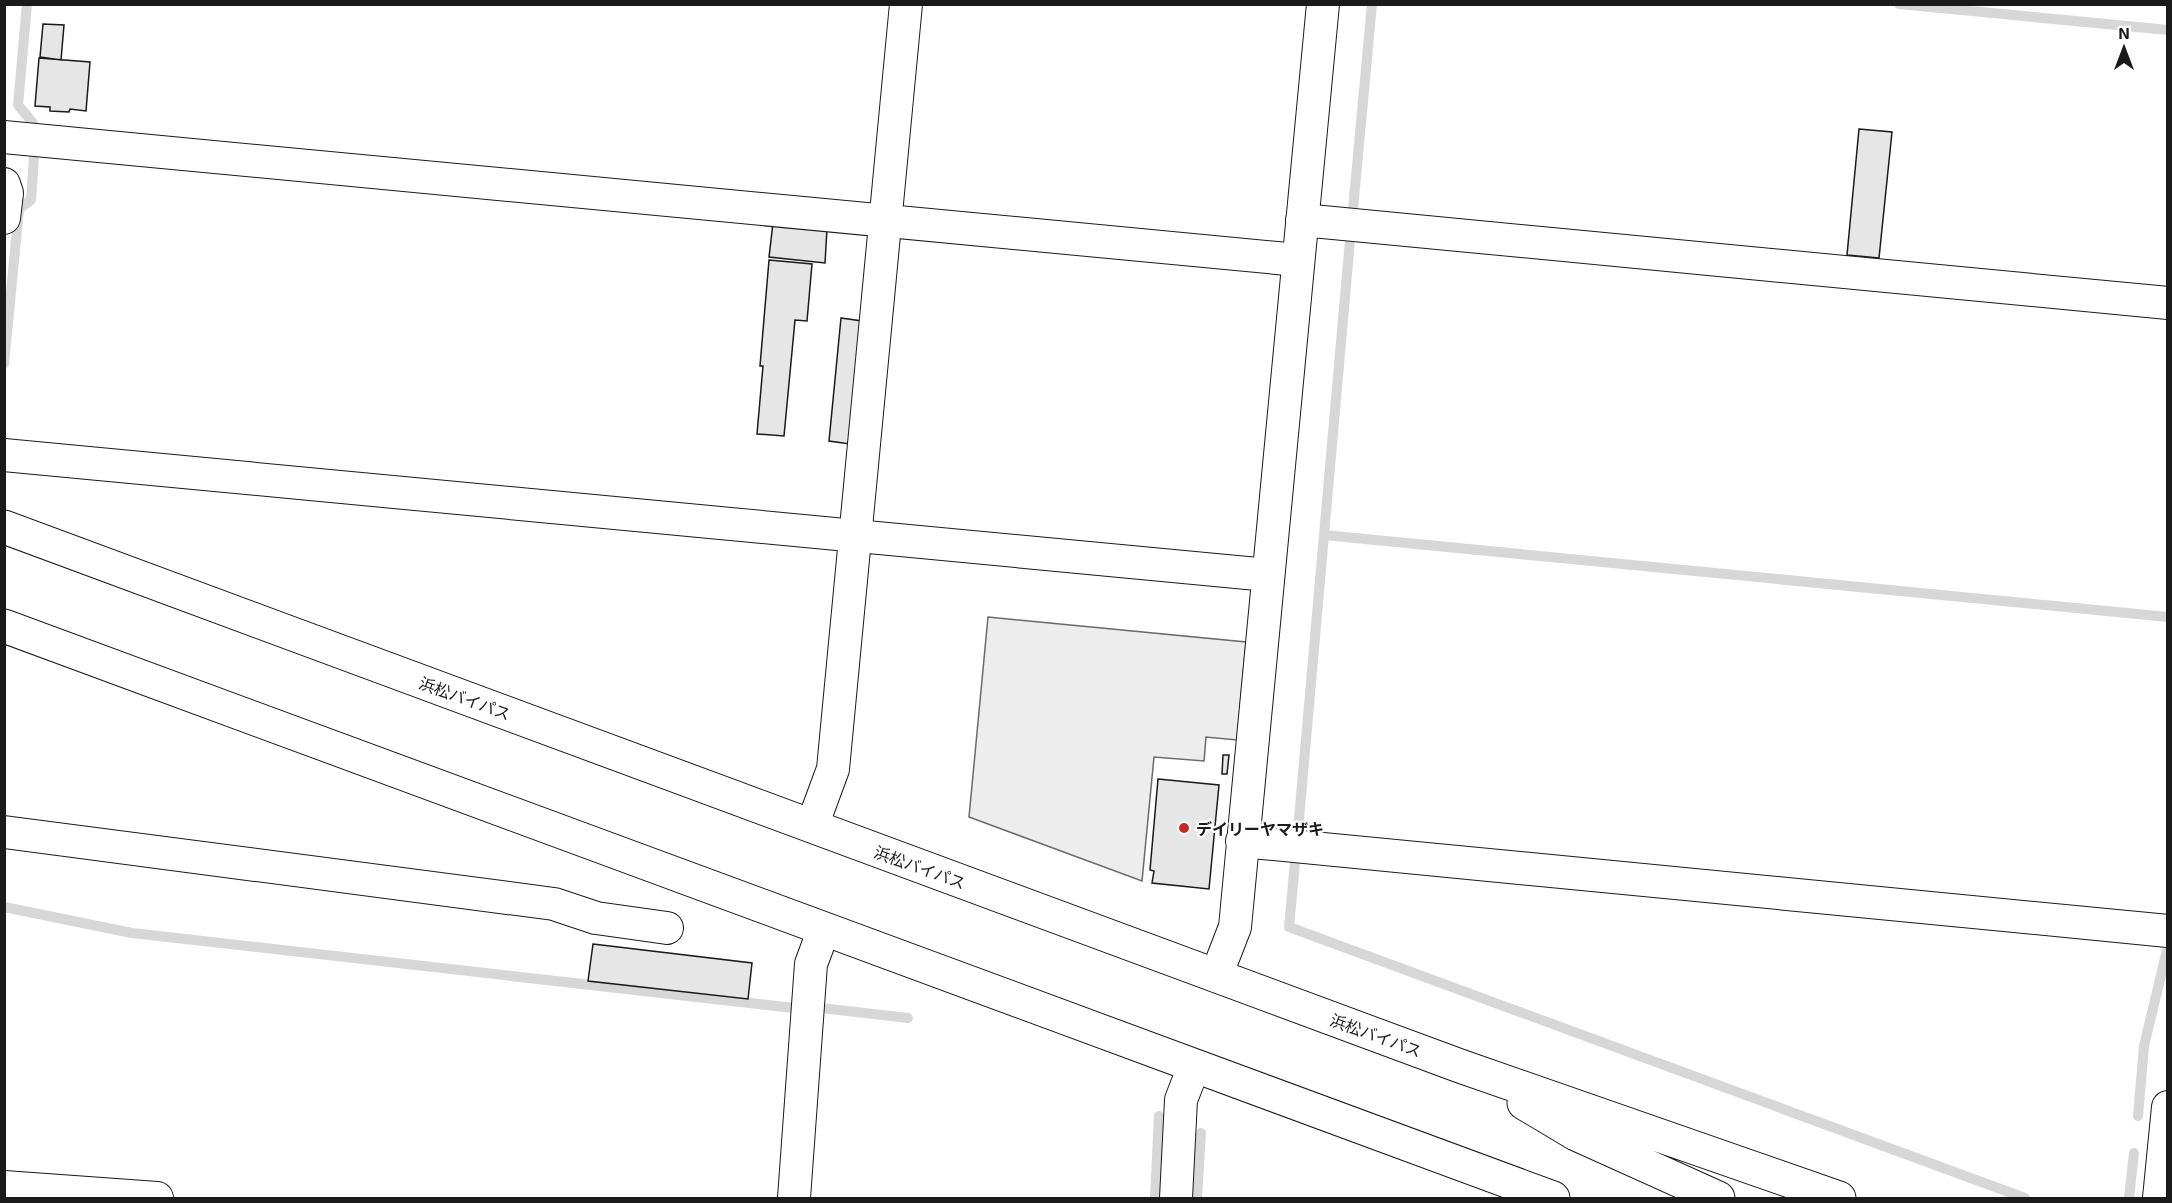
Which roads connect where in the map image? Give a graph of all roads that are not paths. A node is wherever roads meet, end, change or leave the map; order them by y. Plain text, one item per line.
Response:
1 (906, 4) edge
2 (1323, 4) edge
3 (4, 137) edge
4 (4, 184) edge
5 (4, 218) edge
6 (886, 220) junction
7 (1302, 220) junction
8 (1298, 260) junction
9 (2168, 303) edge
10 (4, 455) edge
11 (4, 527) edge
12 (856, 536) junction
13 (1268, 575) junction
14 (4, 626) edge
15 (812, 826) junction
16 (4, 832) edge
17 (1242, 841) junction
18 (667, 928) dead end
19 (824, 929) junction
20 (2168, 931) edge
21 (1216, 976) junction
22 (1194, 1066) junction
23 (1460, 1066) junction
24 (2168, 1107) edge
25 (4, 1187) edge
26 (157, 1198) edge
27 (794, 1198) edge
28 (1176, 1198) edge
29 (1552, 1198) edge
30 (1718, 1198) edge
31 (1839, 1198) edge
32 (2159, 1198) edge

1 - 6 street
2 - 7 street
3 - 6 street
4 - 5 street
6 - 8 street
6 - 12 street
7 - 8 street
7 - 9 street
8 - 13 street
10 - 12 street
11 - 15 highway, 浜松バイパス
12 - 13 street
12 - 15 street
13 - 17 street
14 - 19 highway
15 - 21 highway, 浜松バイパス
16 - 18 street
17 - 20 street
17 - 21 street
19 - 22 highway
19 - 27 street
21 - 23 highway, 浜松バイパス
22 - 28 street
22 - 29 highway
23 - 30 highway
23 - 31 highway, 浜松バイパス
24 - 32 street
25 - 26 street

